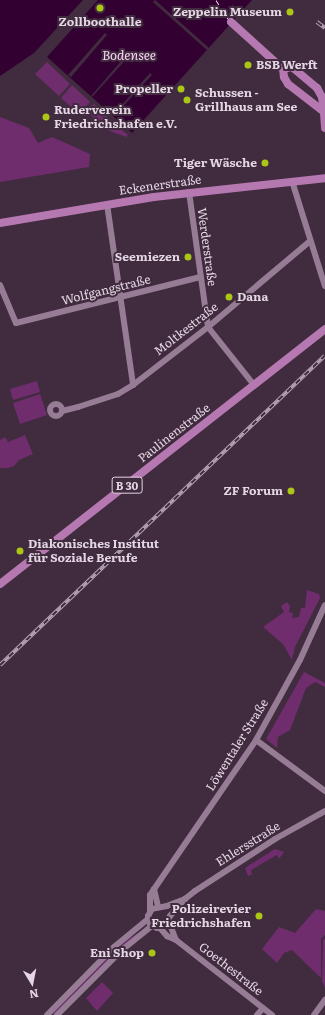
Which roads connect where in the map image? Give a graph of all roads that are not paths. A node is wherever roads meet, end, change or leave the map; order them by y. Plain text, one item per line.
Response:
1 (231, 22) dead end
2 (283, 69) junction
3 (323, 111) junction
4 (325, 128) edge
5 (325, 178) edge
6 (292, 181) junction
7 (189, 192) junction
8 (107, 204) junction
9 (0, 223) edge
10 (310, 241) junction
11 (200, 277) junction
12 (0, 284) edge
13 (325, 286) edge
14 (120, 297) junction
15 (208, 327) junction
16 (325, 329) edge
17 (133, 385) junction
18 (254, 385) junction
19 (62, 411) dead end
20 (0, 584) edge
21 (325, 605) edge
22 (256, 740) junction
23 (325, 791) edge
24 (325, 812) edge
25 (154, 889) junction
26 (185, 899) junction
27 (161, 907) junction
28 (150, 911) junction
29 (148, 919) junction
30 (169, 919) junction
31 (152, 926) junction
32 (160, 928) junction
33 (176, 940) junction
34 (325, 1000) edge
35 (263, 1008) junction
36 (47, 1015) edge
37 (57, 1015) edge
38 (257, 1015) edge
39 (272, 1015) edge
40 (314, 1015) edge

1 - 2 main road
2 - 3 main road
2 - 3 main road
3 - 4 main road
5 - 6 main road, Eckenerstraße
6 - 7 main road, Eckenerstraße
6 - 10 street
7 - 8 main road, Eckenerstraße
7 - 11 street, Werderstraße
8 - 9 main road, Eckenerstraße
8 - 14 street
10 - 13 street
10 - 15 street, Moltkestraße
11 - 14 street, Wolfgangstraße
11 - 15 street, Werderstraße
12 - 14 street, Wolfgangstraße
14 - 17 street
15 - 17 street, Moltkestraße
15 - 18 street, Werderstraße
16 - 18 main road, Paulinenstraße / B 30
17 - 19 street, Moltkestraße
18 - 20 main road, Paulinenstraße / B 30
21 - 22 street, Löwentaler Straße
22 - 23 street
22 - 25 street, Löwentaler Straße
24 - 26 street, Ehlersstraße
25 - 27 street
25 - 28 street, Löwentaler Straße
26 - 27 street, Ehlersstraße
26 - 30 street, Ehlersstraße
27 - 28 street, Ehlersstraße
27 - 30 street
28 - 29 street
29 - 31 street
29 - 36 street
30 - 32 street, Ehlersstraße
30 - 33 street
31 - 32 street
31 - 37 street
32 - 33 street, Goethestraße
33 - 35 street, Goethestraße
34 - 40 street
35 - 38 street
35 - 39 street, Goethestraße

